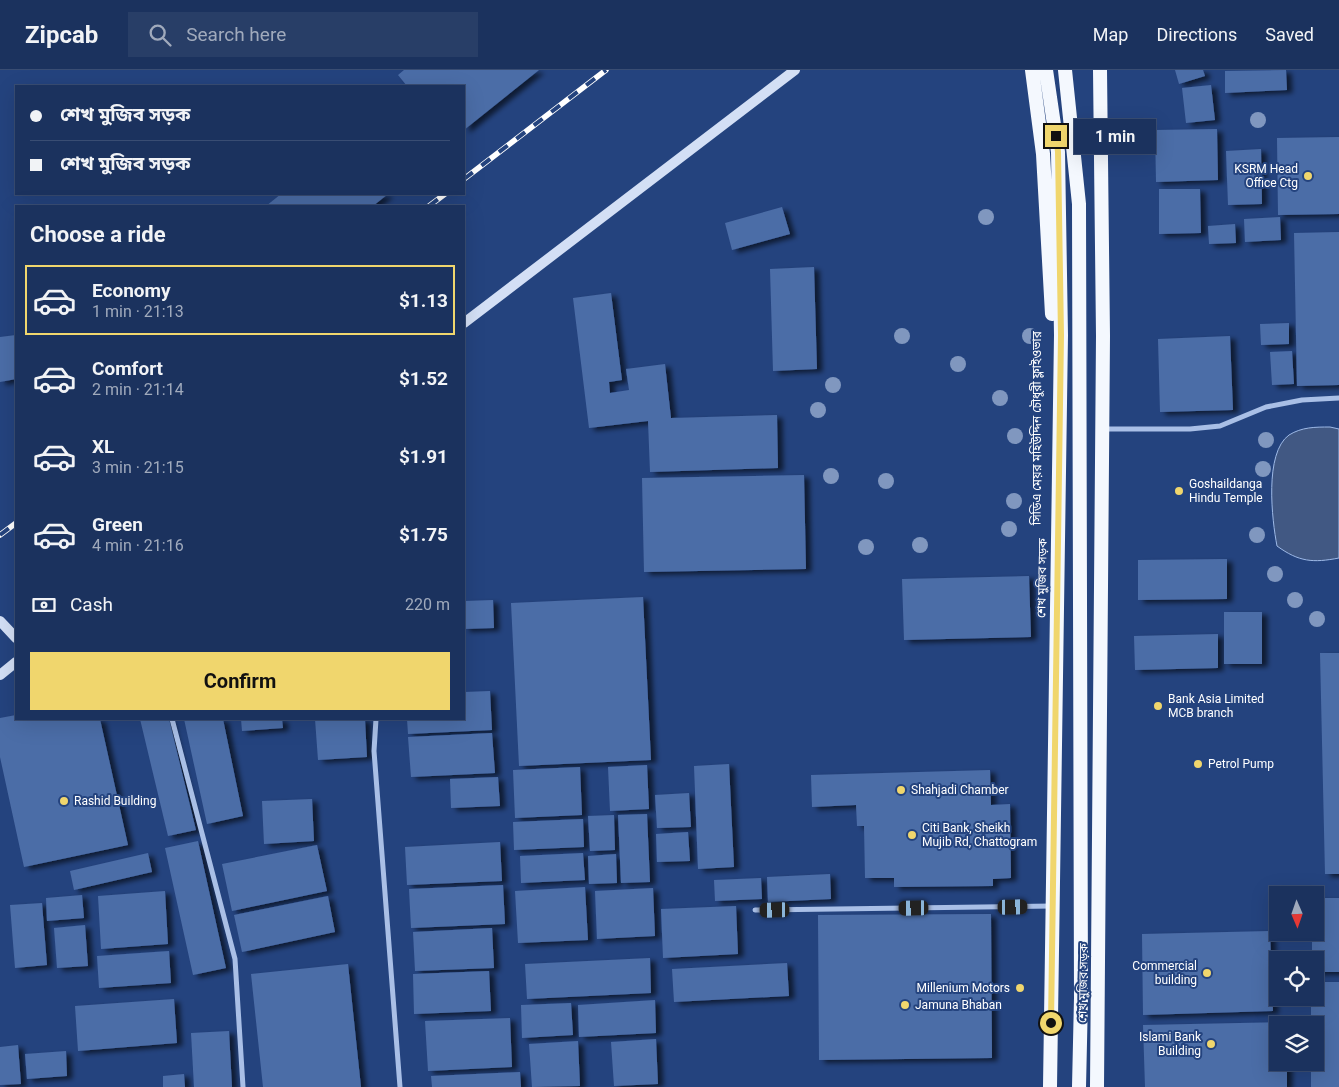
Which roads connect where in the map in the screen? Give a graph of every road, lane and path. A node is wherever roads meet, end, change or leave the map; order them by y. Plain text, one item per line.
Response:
1 (795, 70) edge
2 (1032, 70) edge
3 (1046, 70) edge
4 (1065, 70) edge
5 (1100, 70) edge
6 (465, 322) edge
7 (1339, 398) edge
8 (1102, 430) junction
9 (0, 621) edge
10 (15, 637) edge
11 (15, 663) edge
12 (0, 675) edge
13 (172, 720) edge
14 (376, 720) edge
15 (1053, 906) junction
16 (755, 910) dead end
17 (243, 1087) edge
18 (400, 1087) edge
19 (1044, 1087) edge
20 (1050, 1087) edge
21 (1078, 1087) edge
22 (1096, 1087) edge

1 - 6 main road
2 - 19 highway, সিডিএ মেয়র মহিউদ্দিন চৌধুরী ফ্লাইওভার
3 - 15 highway, শেখ মুজিব সড়ক
4 - 21 highway
5 - 8 highway, শেখ মুজিব সড়ক
7 - 8 street
8 - 22 highway, শেখ মুজিব সড়ক
9 - 10 main road
11 - 12 main road
13 - 17 street
14 - 18 street
15 - 16 street
15 - 20 highway, শেখ মুজিব সড়ক

